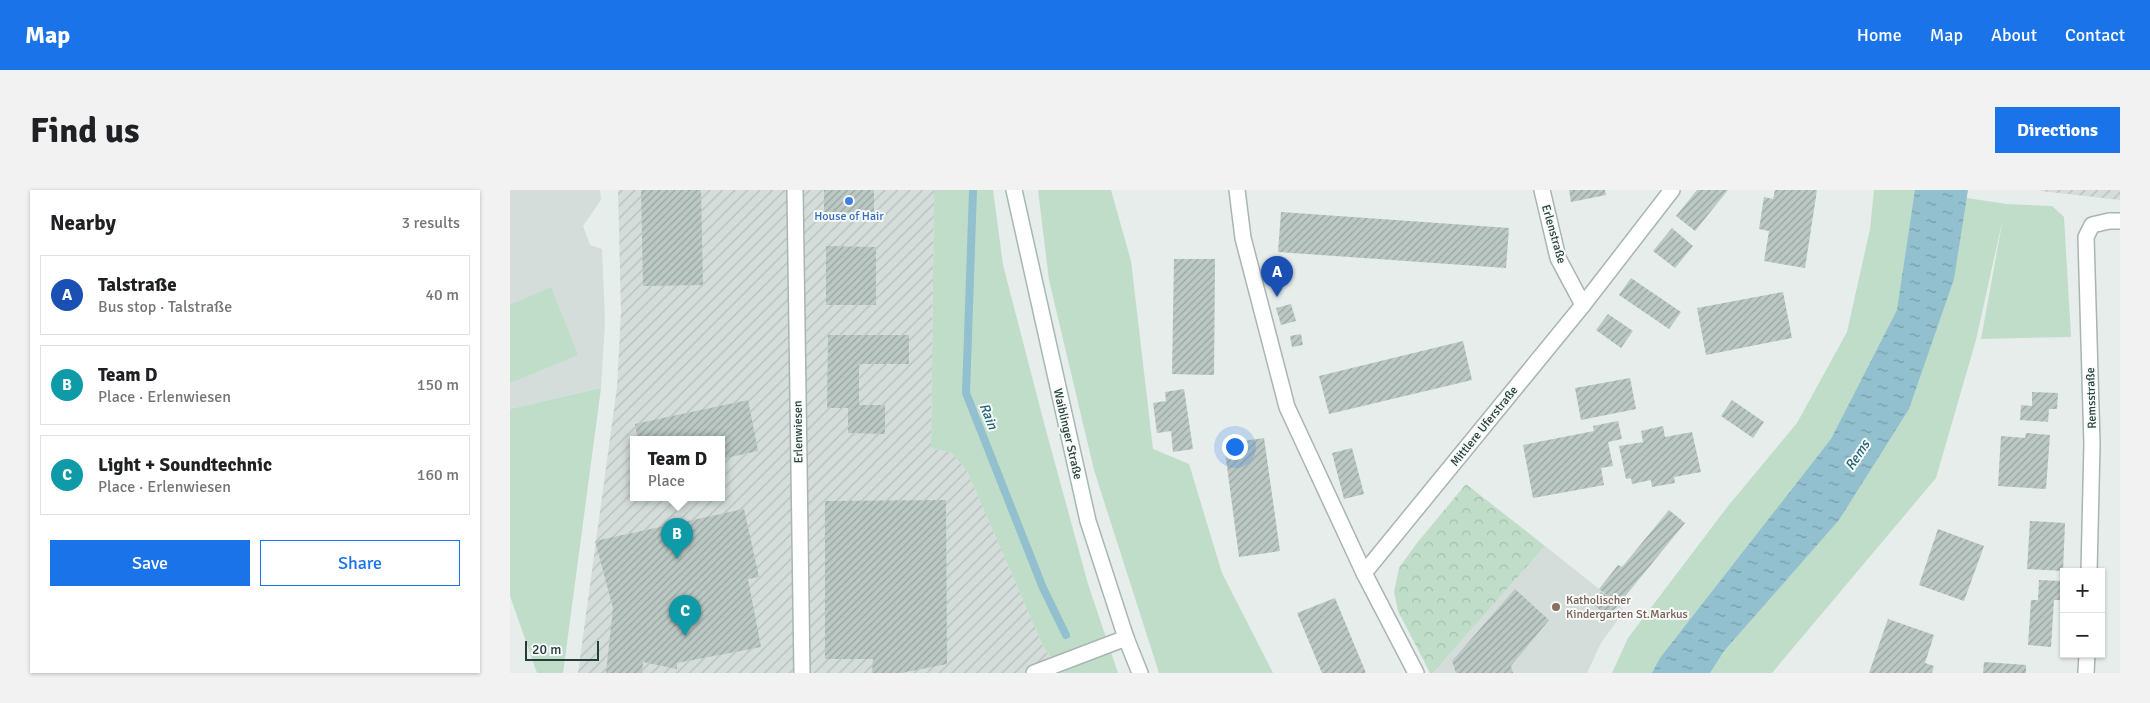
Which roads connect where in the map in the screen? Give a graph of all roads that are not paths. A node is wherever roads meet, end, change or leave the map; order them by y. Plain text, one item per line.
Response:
1 (795, 190) edge
2 (1014, 190) edge
3 (1237, 190) edge
4 (1542, 190) edge
5 (1672, 190) edge
6 (2120, 221) edge
7 (1583, 304) junction
8 (2089, 568) edge
9 (1364, 573) junction
10 (1126, 638) junction
11 (2087, 658) edge
12 (802, 673) edge
13 (1034, 673) edge
14 (1140, 673) edge
15 (1416, 673) edge
16 (2086, 673) edge

1 - 12 street, Erlenwiesen
2 - 10 street, Waiblinger Straße
3 - 9 street
4 - 7 street, Erlenstraße
5 - 7 street, Mittlere Uferstraße
6 - 8 street, Remsstraße
7 - 9 street, Mittlere Uferstraße
9 - 15 street
10 - 13 street
10 - 14 street, Waiblinger Straße
11 - 16 street

